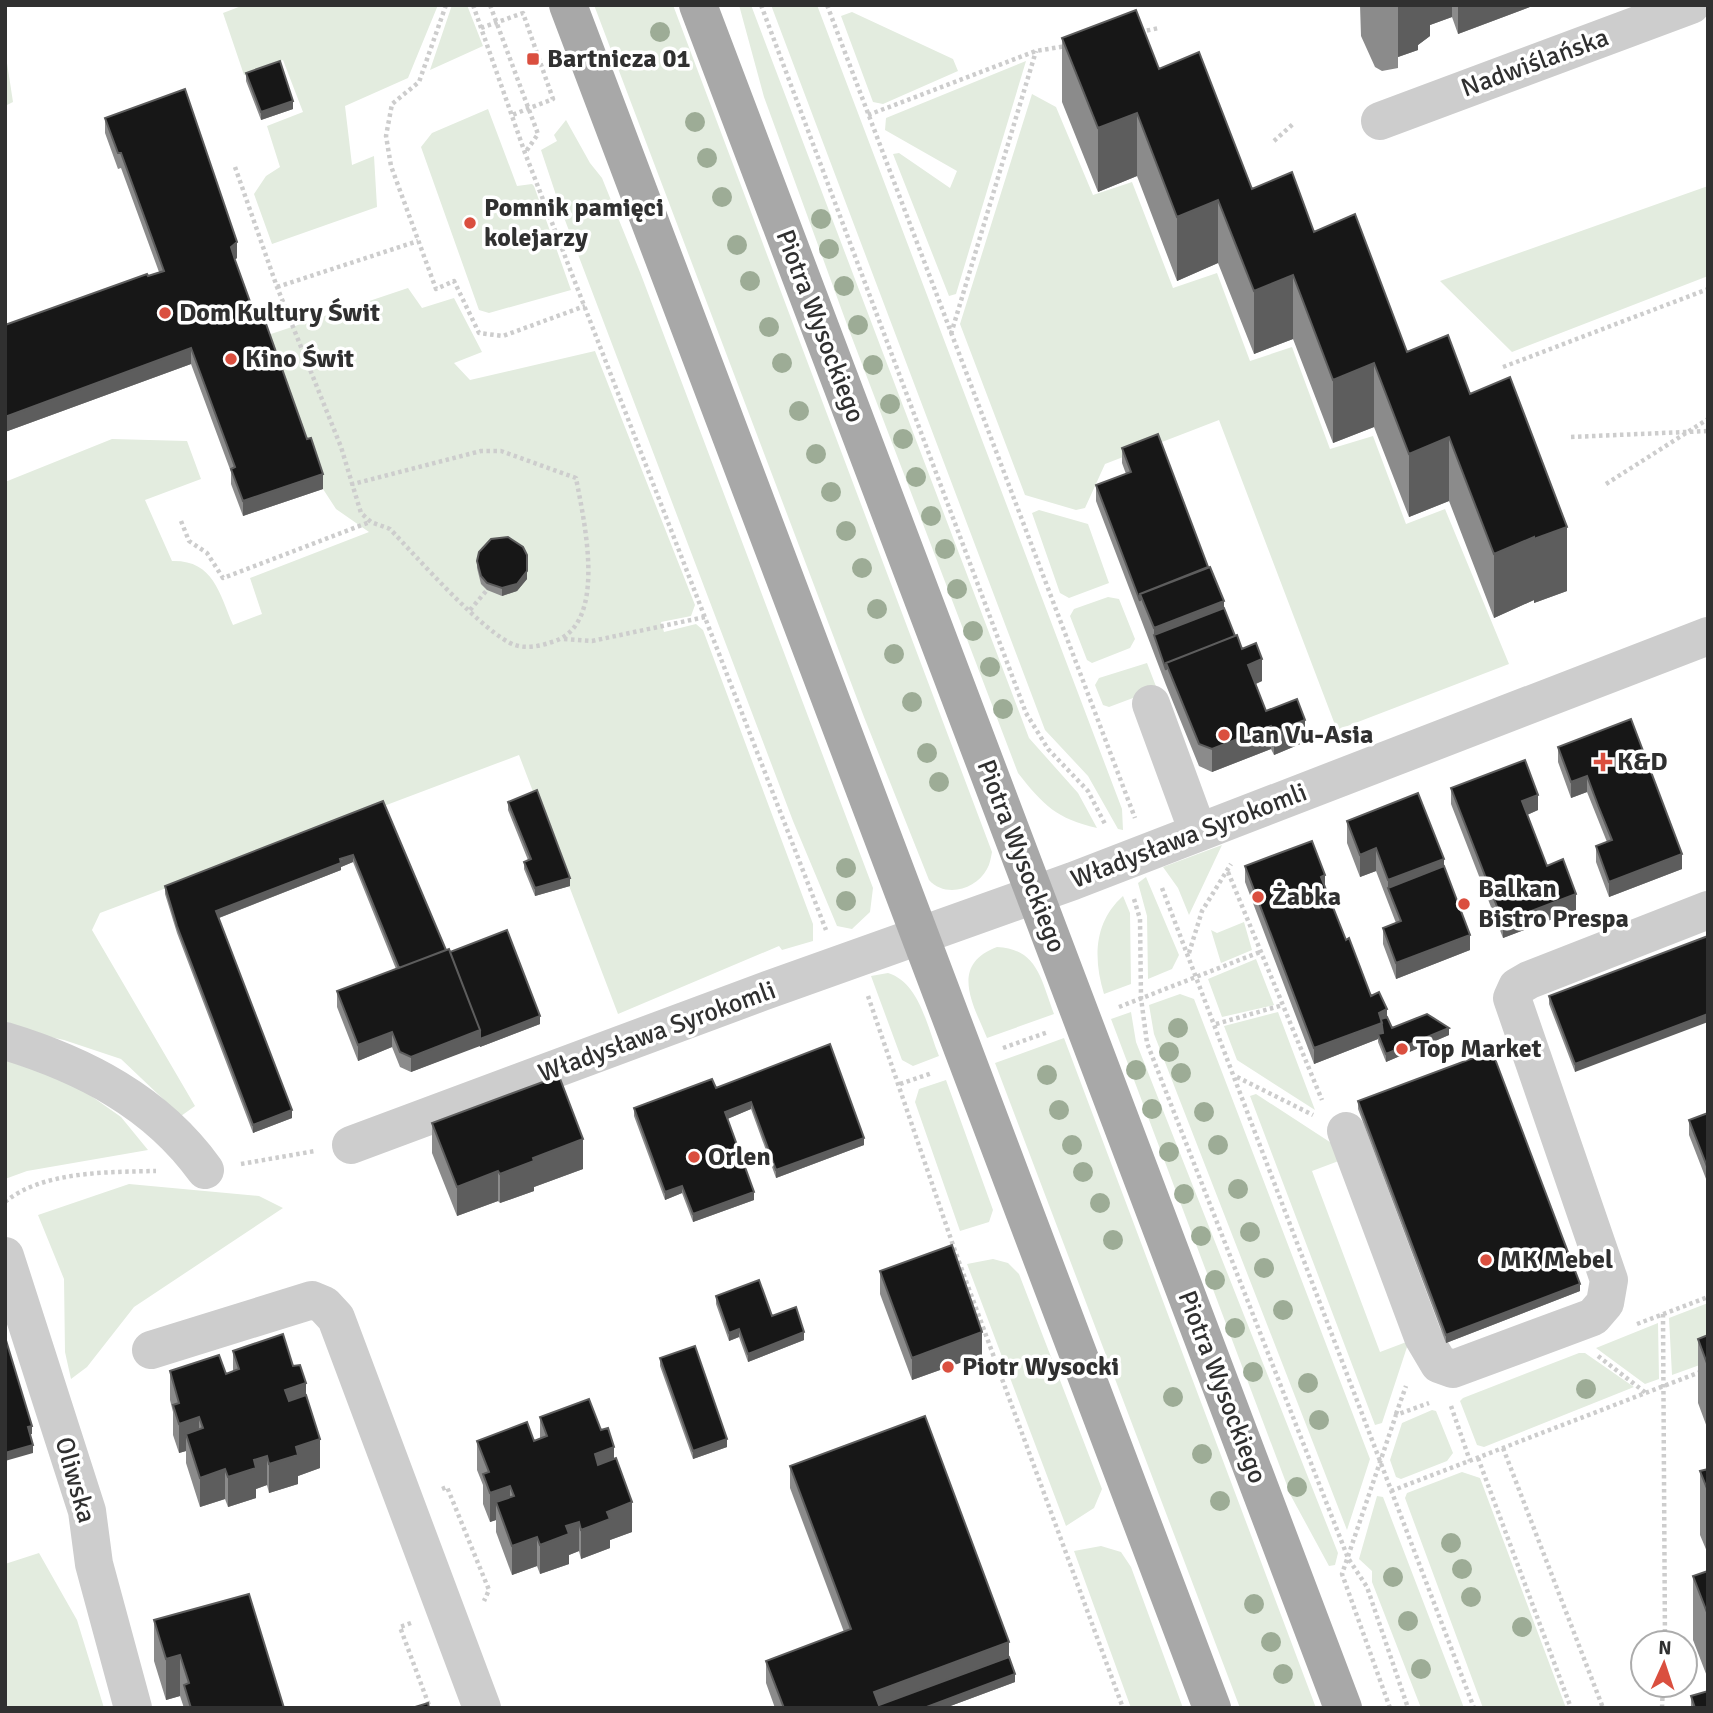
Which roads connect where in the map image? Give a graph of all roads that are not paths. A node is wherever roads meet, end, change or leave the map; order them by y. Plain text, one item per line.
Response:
1 (568, 5) edge
2 (698, 5) edge
3 (1691, 5) edge
4 (1380, 121) dead end
5 (1708, 636) edge
6 (1151, 704) dead end
7 (1198, 832) junction
8 (1036, 895) junction
9 (1708, 910) edge
10 (921, 937) junction
11 (5, 1041) edge
12 (1339, 1128) road end
13 (351, 1145) dead end
14 (205, 1170) dead end
15 (5, 1256) edge
16 (152, 1350) dead end
17 (134, 1708) edge
18 (482, 1708) edge
19 (1212, 1708) edge
20 (1343, 1708) edge

1 - 10 main road
2 - 8 main road, Piotra Wysockiego
3 - 4 street, Nadwiślańska
5 - 7 street, Władysława Syrokomli
6 - 7 street
7 - 8 street, Władysława Syrokomli
8 - 10 street, Władysława Syrokomli
8 - 20 main road, Piotra Wysockiego
9 - 12 street
10 - 13 street, Władysława Syrokomli
10 - 19 main road
11 - 14 street
15 - 17 street, Oliwska
16 - 18 street

